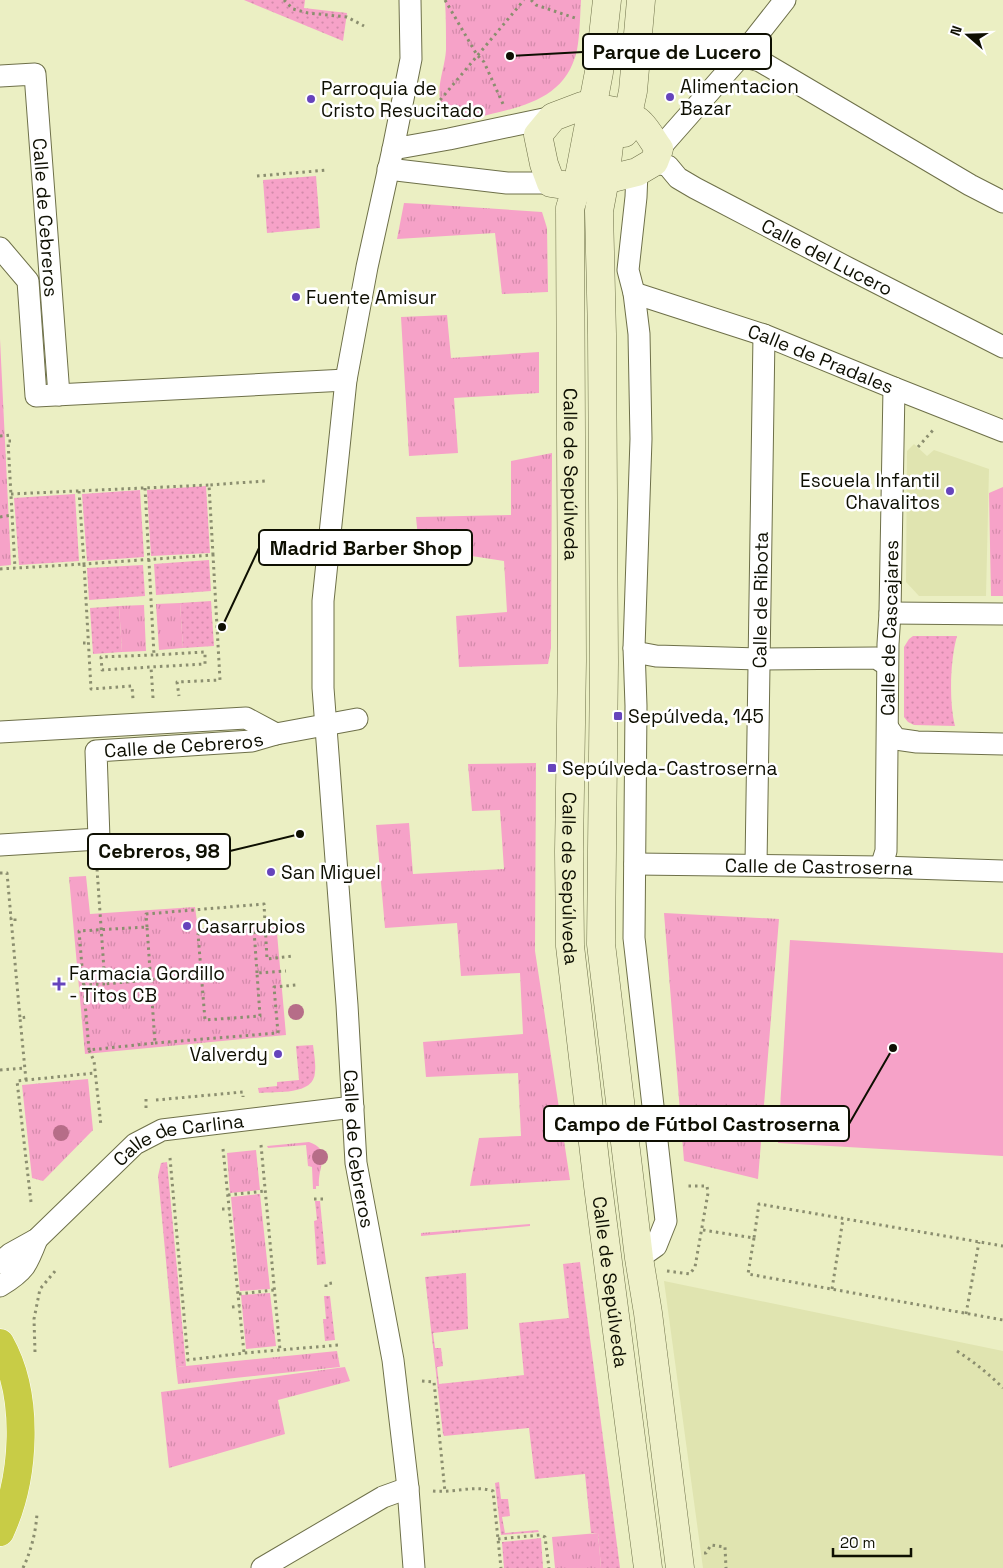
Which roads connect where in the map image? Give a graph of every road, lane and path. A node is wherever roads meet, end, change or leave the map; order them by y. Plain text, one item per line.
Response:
1 (284, 0) edge
2 (410, 0) edge
3 (445, 0) edge
4 (524, 0) edge
5 (531, 0) edge
6 (607, 0) edge
7 (641, 0) edge
8 (785, 0) edge
9 (585, 19) dead end
10 (364, 26) dead end
11 (477, 56) junction
12 (741, 56) junction
13 (0, 76) edge
14 (436, 105) dead end
15 (506, 110) dead end
16 (611, 112) junction
17 (553, 118) junction
18 (391, 159) junction
19 (650, 161) junction
20 (328, 170) dead end
21 (257, 176) dead end
22 (606, 179) junction
23 (564, 185) junction
24 (1003, 202) edge
25 (3, 254) edge
26 (634, 293) junction
27 (764, 335) junction
28 (1003, 347) edge
29 (346, 380) junction
30 (894, 388) junction
31 (59, 395) junction
32 (935, 427) dead end
33 (1003, 431) edge
34 (11, 435) dead end
35 (0, 436) edge
36 (11, 441) dead end
37 (917, 447) dead end
38 (265, 481) dead end
39 (209, 485) junction
40 (145, 488) junction
41 (78, 491) junction
42 (11, 494) junction
43 (0, 516) edge
44 (12, 516) junction
45 (213, 556) junction
46 (148, 560) junction
47 (84, 564) junction
48 (15, 568) junction
49 (0, 569) edge
50 (890, 613) junction
51 (1003, 614) edge
52 (83, 643) dead end
53 (88, 643) junction
54 (634, 648) junction
55 (154, 655) junction
56 (759, 659) junction
57 (887, 665) junction
58 (151, 667) junction
59 (178, 696) dead end
60 (153, 698) dead end
61 (133, 699) dead end
62 (357, 719) dead end
63 (326, 725) junction
64 (888, 728) junction
65 (0, 732) edge
66 (276, 734) junction
67 (1003, 744) edge
68 (0, 845) edge
69 (635, 864) junction
70 (756, 865) junction
71 (881, 867) junction
72 (97, 869) dead end
73 (1003, 871) edge
74 (0, 873) edge
75 (11, 918) junction
76 (15, 921) dead end
77 (147, 927) junction
78 (101, 930) junction
79 (294, 956) dead end
80 (286, 972) dead end
81 (257, 974) junction
82 (201, 976) junction
83 (150, 980) junction
84 (105, 984) junction
85 (83, 985) junction
86 (296, 986) dead end
87 (20, 1018) junction
88 (27, 1018) dead end
89 (155, 1043) junction
90 (89, 1050) junction
91 (24, 1068) junction
92 (0, 1070) edge
93 (95, 1073) junction
94 (26, 1080) junction
95 (146, 1098) dead end
96 (243, 1098) dead end
97 (156, 1100) dead end
98 (353, 1107) junction
99 (146, 1108) dead end
100 (101, 1126) dead end
101 (261, 1145) dead end
102 (224, 1149) dead end
103 (170, 1158) dead end
104 (682, 1186) dead end
105 (265, 1191) junction
106 (228, 1195) junction
107 (323, 1199) dead end
108 (314, 1200) dead end
109 (31, 1202) dead end
110 (222, 1209) dead end
111 (230, 1209) junction
112 (843, 1219) junction
113 (703, 1230) junction
114 (754, 1238) junction
115 (37, 1239) junction
116 (979, 1242) junction
117 (1003, 1246) edge
118 (639, 1258) junction
119 (0, 1263) edge
120 (664, 1270) dead end
121 (332, 1283) dead end
122 (0, 1286) edge
123 (326, 1287) dead end
124 (832, 1289) junction
125 (274, 1290) junction
126 (239, 1294) junction
127 (240, 1306) junction
128 (232, 1307) dead end
129 (966, 1314) junction
130 (1003, 1320) edge
131 (0, 1343) edge
132 (339, 1345) dead end
133 (280, 1350) junction
134 (957, 1351) dead end
135 (244, 1353) junction
136 (422, 1381) dead end
137 (1003, 1388) edge
138 (408, 1488) junction
139 (433, 1491) dead end
140 (445, 1492) junction
141 (0, 1532) edge
142 (498, 1539) junction
143 (711, 1545) dead end
144 (262, 1568) edge
145 (414, 1568) edge
146 (501, 1568) edge
147 (549, 1568) edge
148 (648, 1568) edge
149 (680, 1568) edge
150 (726, 1568) edge

1 - 10 path
2 - 18 street, Calle de Cebreros
3 - 11 path
4 - 11 path
5 - 9 path
6 - 16 street, Calle de Sepúlveda
7 - 16 street, Calle de Sepúlveda
8 - 12 street
11 - 14 path
11 - 15 path
12 - 19 street
12 - 24 street
13 - 31 street, Calle de Cebreros
16 - 17 street
16 - 19 street
16 - 22 street, Calle de Sepúlveda
16 - 23 street, Calle de Sepúlveda
17 - 18 street
17 - 23 street
18 - 23 street
18 - 29 street, Calle de Cebreros
19 - 22 street
19 - 26 street, Calle de Sepúlveda
19 - 28 street, Calle del Lucero
20 - 21 path
22 - 23 street
22 - 118 street, Calle de Sepúlveda
23 - 148 street, Calle de Sepúlveda
25 - 31 street, Calle de Cebreros
26 - 27 street, Calle de Pradales
26 - 54 street, Calle de Sepúlveda
27 - 30 street, Calle de Pradales
27 - 56 street, Calle de Ribota
29 - 31 street, Calle de Cebreros
29 - 63 street, Calle de Cebreros
30 - 33 street, Calle de Pradales
30 - 50 street, Calle de Cascajares
32 - 37 path
34 - 35 path
36 - 42 path
38 - 39 path
39 - 40 path
39 - 45 path
40 - 41 path
40 - 46 path
41 - 42 path
41 - 47 path
42 - 44 path
43 - 44 path
44 - 48 path
45 - 46 path
45 - 59 path
46 - 47 path
46 - 55 path
47 - 48 path
47 - 53 path
48 - 49 path
50 - 51 street
50 - 57 street, Calle de Cascajares
52 - 53 path
53 - 61 path
54 - 56 street
54 - 69 street, Calle de Sepúlveda
55 - 58 path
55 - 58 path
56 - 57 street
56 - 70 street, Calle de Ribota
57 - 64 street, Calle de Cascajares
58 - 60 path
62 - 63 street, Calle de Cebreros
63 - 66 street, Calle de Cebreros
63 - 98 street, Calle de Cebreros
64 - 67 street
64 - 71 street, Calle de Cascajares
65 - 66 street, Calle de Cebreros
66 - 68 street, Calle de Cebreros
69 - 70 street, Calle de Castroserna
69 - 118 street, Calle de Sepúlveda
70 - 71 street, Calle de Castroserna
71 - 73 street, Calle de Castroserna
72 - 78 path
74 - 75 path
75 - 76 path
75 - 87 path
77 - 78 path
77 - 79 path
77 - 83 path
78 - 84 path
78 - 85 path
80 - 81 path
81 - 82 path
81 - 82 path
82 - 83 path
83 - 84 path
83 - 89 path
84 - 85 path
85 - 90 path
86 - 89 path
87 - 88 path
87 - 91 path
89 - 90 path
90 - 93 path
91 - 92 path
91 - 94 path
93 - 94 path
93 - 100 path
94 - 109 path
95 - 99 path
96 - 97 path
98 - 115 street, Calle de Carlina
98 - 138 street, Calle de Cebreros
101 - 105 path
102 - 106 path
103 - 135 path
104 - 113 path
105 - 106 path
105 - 125 path
106 - 111 path
107 - 108 path
110 - 111 path
111 - 126 path
112 - 114 path
112 - 116 path
112 - 124 path
113 - 114 path
113 - 120 path
114 - 124 path
115 - 119 street, Calle de Carlina
115 - 122 street, Calle de Carlina
116 - 117 path
116 - 129 path
118 - 149 street, Calle de Sepúlveda
121 - 123 path
124 - 129 path
125 - 126 path
125 - 133 path
126 - 127 path
127 - 128 path
127 - 135 path
129 - 130 path
131 - 141 highway
132 - 133 path
133 - 135 path
134 - 137 path
136 - 140 path
138 - 144 street
138 - 145 street, Calle de Cebreros
139 - 140 path
140 - 142 path
142 - 146 path
142 - 147 path
143 - 150 path

